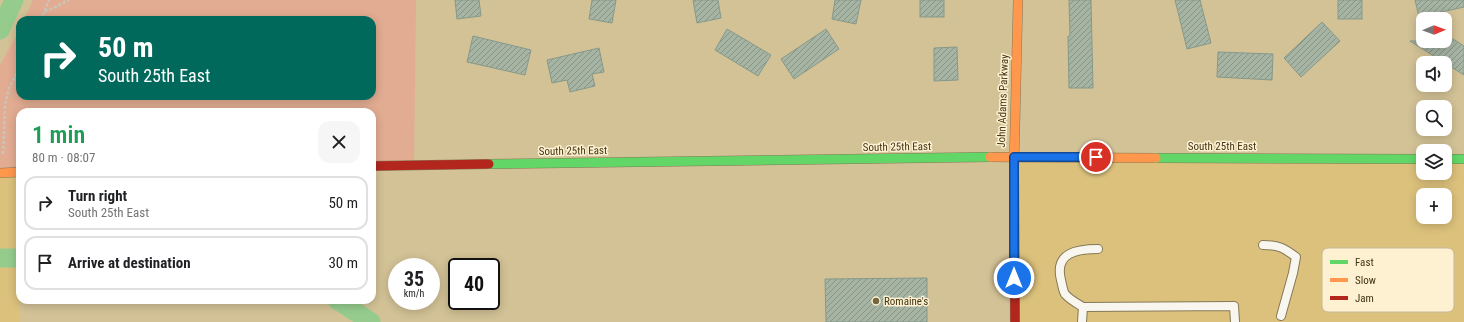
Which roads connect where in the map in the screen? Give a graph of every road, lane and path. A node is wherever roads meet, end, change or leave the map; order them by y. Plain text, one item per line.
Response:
1 (49, 0) edge
2 (69, 0) edge
3 (1018, 0) edge
4 (45, 12) junction
5 (43, 16) edge
6 (16, 74) edge
7 (1014, 157) junction
8 (1416, 159) edge
9 (1452, 159) edge
10 (1464, 159) edge
11 (376, 166) edge
12 (16, 172) edge
13 (1, 173) edge
14 (1263, 246) dead end
15 (1098, 249) dead end
16 (1083, 308) junction
17 (1281, 316) dead end
18 (1015, 322) edge
19 (1082, 322) edge
20 (1235, 322) edge

1 - 4 path
2 - 4 path
3 - 7 main road, John Adams Parkway
4 - 5 path
6 - 13 path
7 - 8 main road, South 25th East
7 - 11 main road, South 25th East
7 - 18 main road, John Adams Parkway
9 - 10 main road
12 - 13 main road
14 - 17 lane
15 - 16 lane
16 - 19 lane
16 - 20 lane

